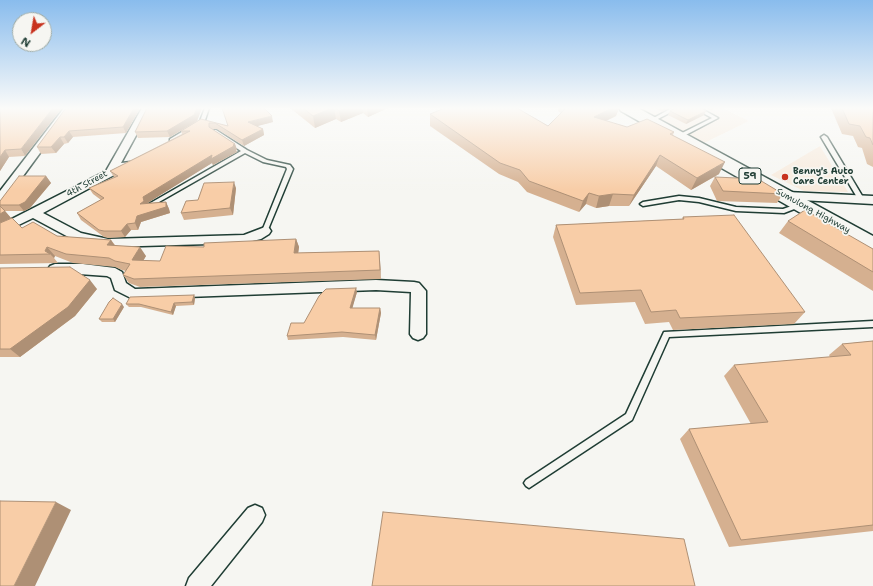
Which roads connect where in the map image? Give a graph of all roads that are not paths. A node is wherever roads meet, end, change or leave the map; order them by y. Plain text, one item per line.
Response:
1 (48, 135) edge
2 (131, 135) edge
3 (180, 135) edge
4 (221, 135) edge
5 (675, 135) edge
6 (681, 135) edge
7 (678, 137) junction
8 (824, 137) dead end
9 (165, 144) edge
10 (246, 151) junction
11 (136, 160) edge
12 (110, 173) junction
13 (787, 196) junction
14 (0, 198) edge
15 (867, 200) edge
16 (643, 204) dead end
17 (150, 205) edge
18 (802, 205) junction
19 (34, 213) junction
20 (0, 230) edge
21 (265, 231) joint
22 (873, 245) edge
23 (38, 270) edge
24 (873, 324) edge
25 (418, 334) dead end
26 (529, 483) dead end
27 (255, 515) dead end
28 (197, 586) edge

1 - 14 street
2 - 12 street, 4th Street
3 - 9 lane
4 - 10 lane
5 - 7 main road, Sumulong Highway / 59
6 - 7 lane
7 - 13 main road, Sumulong Highway / 59
8 - 15 lane
10 - 17 lane
10 - 21 lane
11 - 12 street
12 - 19 street, 4th Street
13 - 15 street
13 - 18 main road, Sumulong Highway / 59
16 - 18 lane
18 - 22 main road, Sumulong Highway / 59
19 - 20 street, 4th Street
19 - 21 street
23 - 25 street
24 - 26 lane
27 - 28 street

